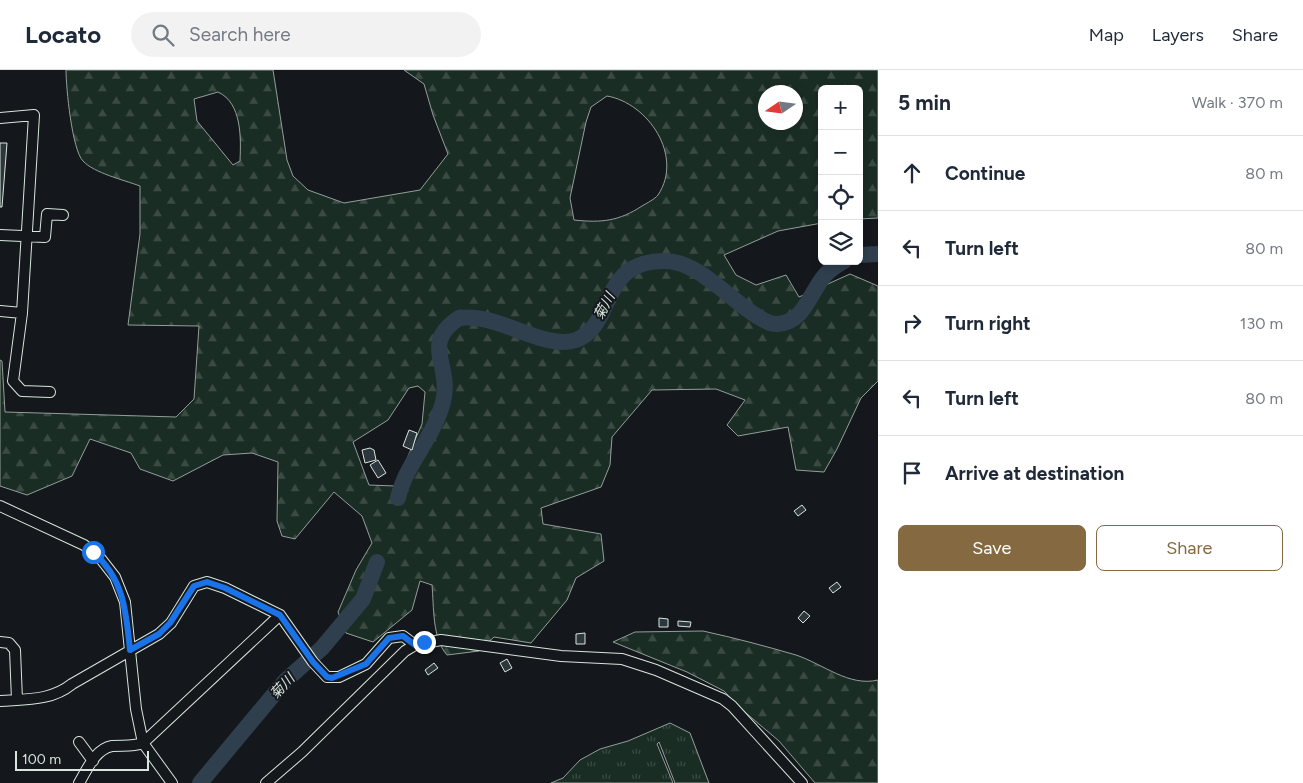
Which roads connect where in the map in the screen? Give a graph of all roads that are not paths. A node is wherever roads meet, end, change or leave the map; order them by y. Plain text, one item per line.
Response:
1 (0, 118) edge
2 (63, 215) dead end
3 (0, 236) edge
4 (27, 236) junction
5 (0, 312) edge
6 (22, 313) junction
7 (50, 392) dead end
8 (0, 506) edge
9 (280, 615) junction
10 (0, 642) edge
11 (415, 645) junction
12 (130, 650) junction
13 (17, 700) junction
14 (0, 701) edge
15 (79, 742) dead end
16 (143, 743) junction
17 (93, 761) junction
18 (79, 783) edge
19 (172, 783) edge
20 (266, 783) edge
21 (802, 783) edge

1 - 4 street
2 - 4 street
3 - 4 street
4 - 6 street
5 - 6 street
6 - 7 street
8 - 12 street
9 - 11 street
9 - 12 street
9 - 16 street
10 - 13 street
11 - 20 street
11 - 21 street
12 - 13 street
12 - 16 street
13 - 14 street
15 - 17 street
16 - 17 street
16 - 19 street
17 - 18 street

